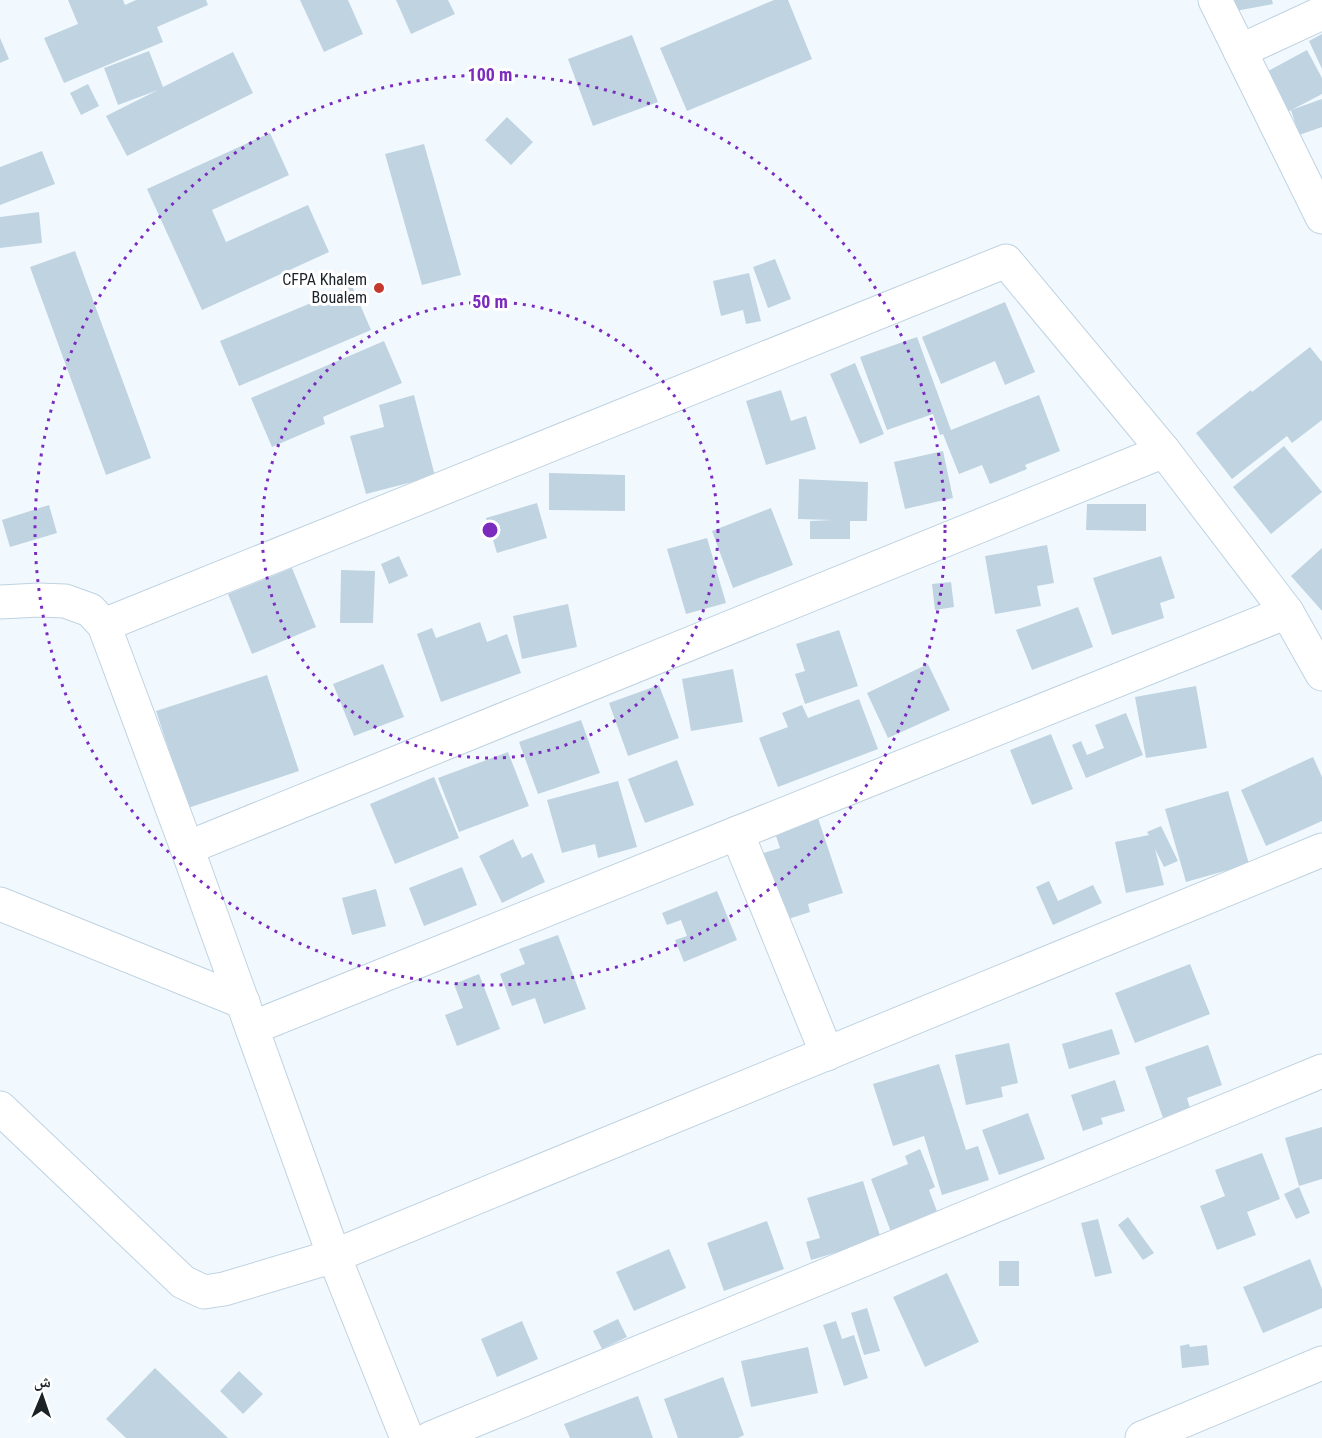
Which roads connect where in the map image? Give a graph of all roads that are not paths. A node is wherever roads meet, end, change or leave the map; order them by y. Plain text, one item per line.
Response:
1 (1215, 0) edge
2 (1322, 13) edge
3 (1240, 51) junction
4 (1322, 217) edge
5 (1164, 451) junction
6 (0, 602) edge
7 (1287, 612) junction
8 (104, 625) junction
9 (1322, 674) edge
10 (737, 833) junction
11 (187, 848) junction
12 (1322, 850) edge
13 (0, 904) edge
14 (247, 1015) junction
15 (826, 1054) junction
16 (1322, 1071) edge
17 (0, 1108) edge
18 (334, 1256) junction
19 (1322, 1363) edge
20 (1193, 1428) edge
21 (407, 1438) edge
22 (431, 1438) edge
23 (1142, 1438) edge

1 - 3 street
2 - 3 street
3 - 4 street
5 - 7 street
5 - 8 street
5 - 11 street
6 - 8 street
7 - 9 street
7 - 10 street
8 - 11 street
10 - 14 street
10 - 15 street
11 - 14 street
12 - 15 street
13 - 14 street
14 - 18 street
15 - 18 street
16 - 22 street
17 - 18 street
18 - 21 street
19 - 20 street
20 - 23 street

